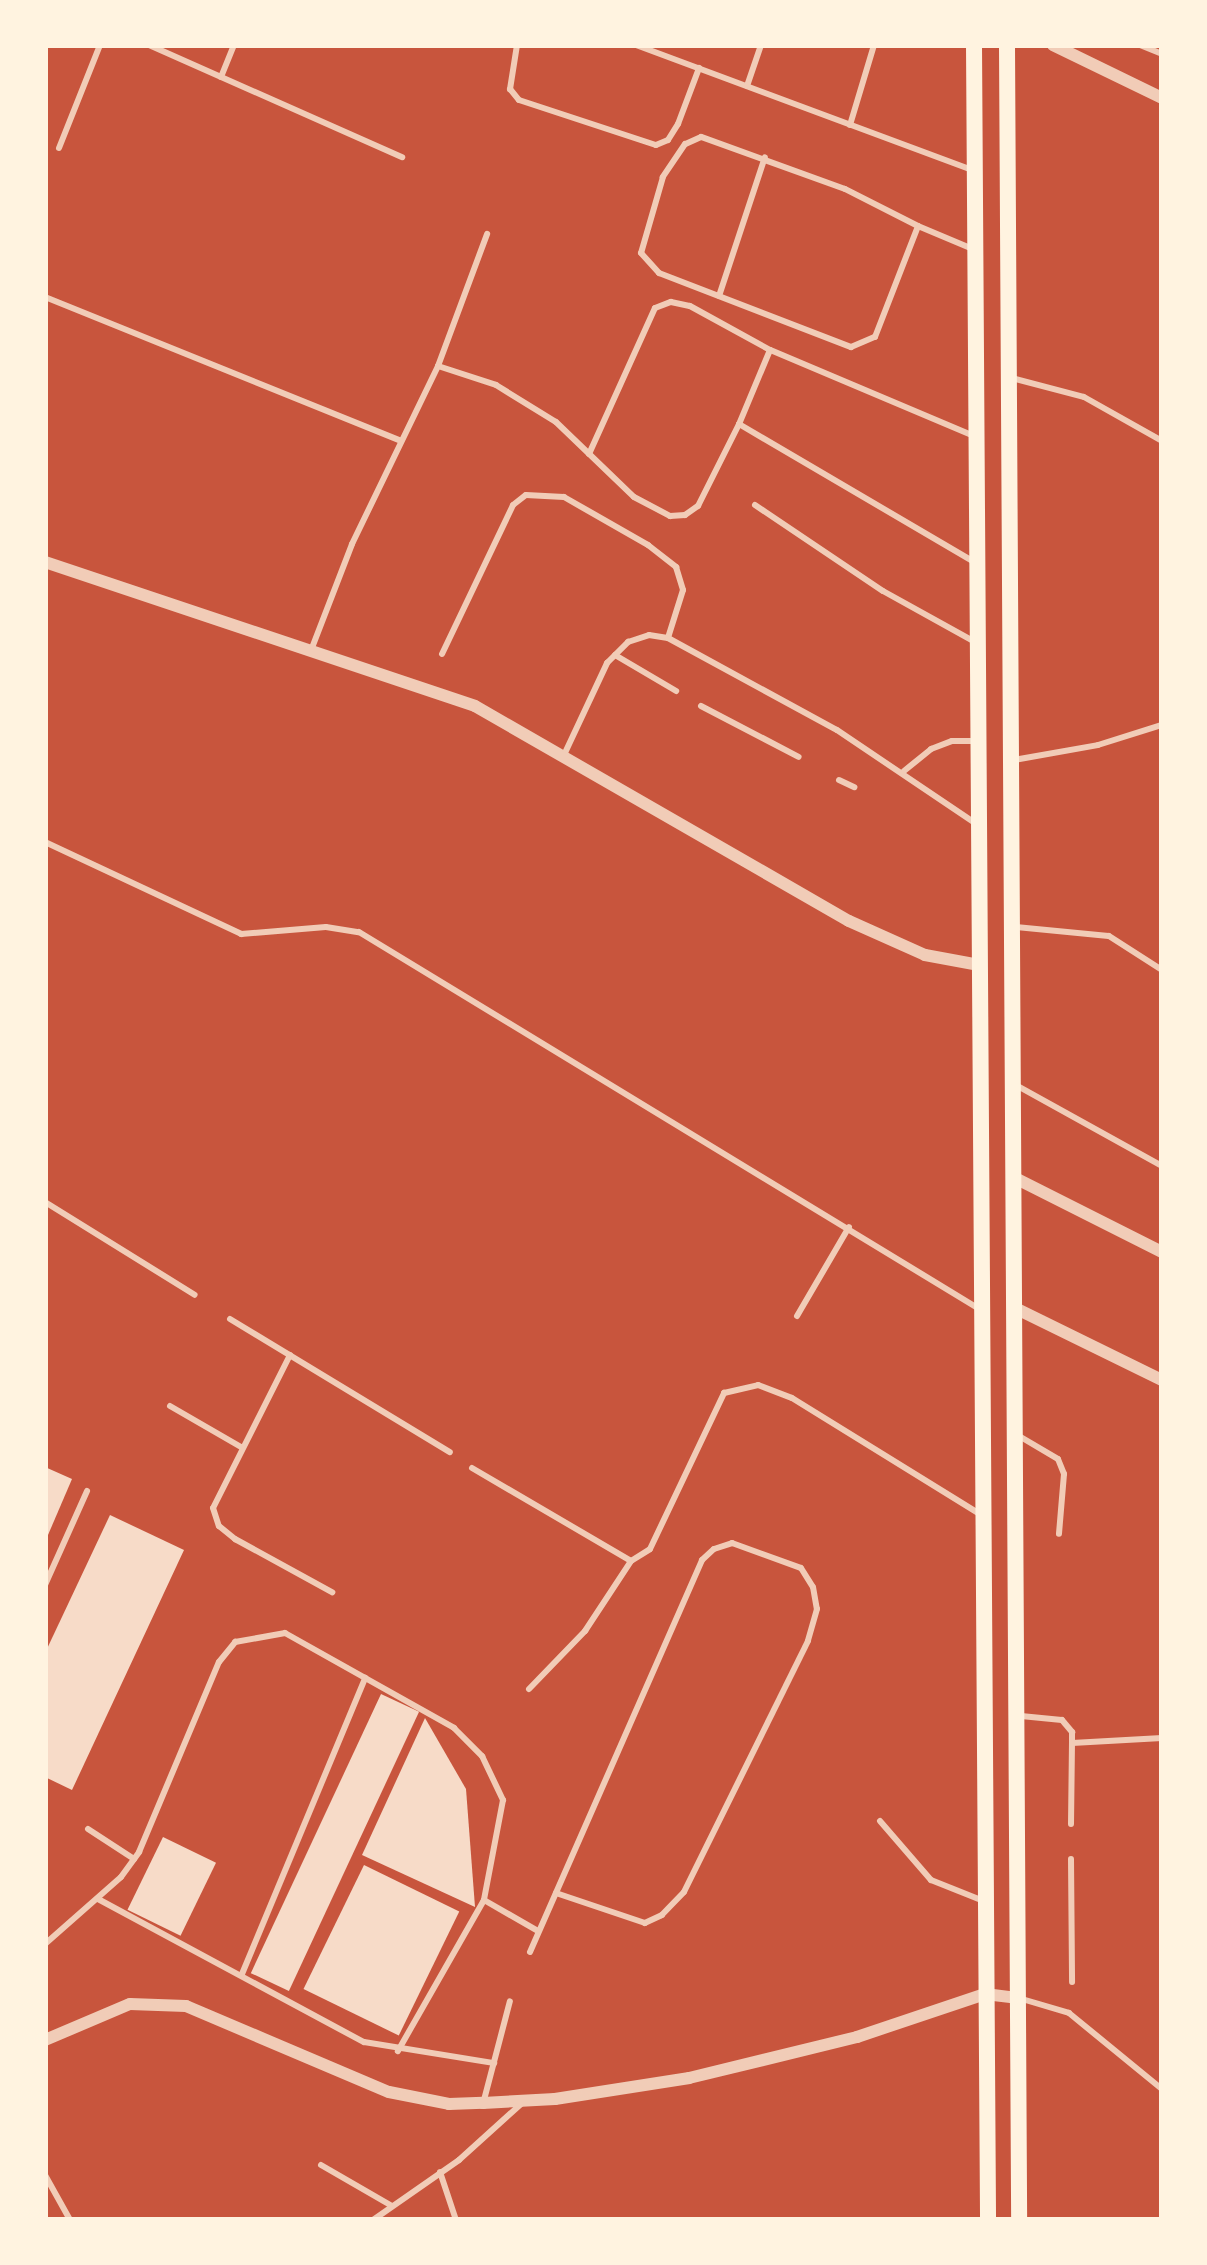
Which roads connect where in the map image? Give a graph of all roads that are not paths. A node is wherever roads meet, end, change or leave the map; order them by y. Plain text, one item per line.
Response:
1 (100, 45) edge
2 (148, 45) edge
3 (182, 45) edge
4 (234, 45) edge
5 (517, 45) edge
6 (636, 45) edge
7 (761, 45) edge
8 (874, 45) edge
9 (974, 45) edge
10 (1007, 45) edge
11 (1053, 45) edge
12 (1140, 45) edge
13 (1162, 54) edge
14 (177, 57) junction
15 (699, 68) junction
16 (220, 76) junction
17 (747, 86) junction
18 (1162, 98) edge
19 (850, 125) junction
20 (58, 148) dead end
21 (402, 157) dead end
22 (765, 157) junction
23 (975, 171) junction
24 (918, 226) junction
25 (487, 234) dead end
26 (976, 250) junction
27 (719, 296) junction
28 (45, 297) edge
29 (770, 350) junction
30 (438, 367) junction
31 (1008, 377) junction
32 (739, 424) junction
33 (977, 438) junction
34 (401, 441) junction
35 (1162, 441) edge
36 (589, 454) junction
37 (755, 506) dead end
38 (45, 562) edge
39 (978, 564) junction
40 (1008, 633) junction
41 (668, 638) junction
42 (978, 639) junction
43 (310, 653) junction
44 (442, 654) dead end
45 (614, 656) junction
46 (676, 691) dead end
47 (701, 706) dead end
48 (1162, 725) edge
49 (977, 741) junction
50 (564, 755) junction
51 (799, 757) dead end
52 (1010, 761) junction
53 (904, 771) junction
54 (839, 780) dead end
55 (854, 787) dead end
56 (977, 825) junction
57 (45, 842) edge
58 (1010, 926) junction
59 (979, 965) junction
60 (1010, 965) junction
61 (1162, 970) edge
62 (1011, 1082) junction
63 (1162, 1166) edge
64 (1012, 1177) junction
65 (45, 1202) edge
66 (849, 1227) junction
67 (1162, 1252) edge
68 (195, 1295) dead end
69 (1013, 1307) junction
70 (979, 1309) junction
71 (797, 1316) dead end
72 (230, 1319) dead end
73 (290, 1355) junction
74 (1162, 1380) edge
75 (170, 1406) dead end
76 (1015, 1434) junction
77 (241, 1447) junction
78 (450, 1452) dead end
79 (472, 1468) dead end
80 (87, 1491) dead end
81 (981, 1515) junction
82 (1059, 1534) dead end
83 (631, 1561) junction
84 (45, 1585) edge
85 (332, 1592) dead end
86 (365, 1678) junction
87 (529, 1689) dead end
88 (1016, 1716) junction
89 (1162, 1738) edge
90 (1072, 1743) junction
91 (880, 1821) dead end
92 (1071, 1824) dead end
93 (88, 1829) dead end
94 (134, 1859) junction
95 (1071, 1859) dead end
96 (556, 1893) junction
97 (98, 1898) junction
98 (484, 1900) junction
99 (985, 1901) junction
100 (538, 1931) junction
101 (45, 1944) edge
102 (530, 1952) dead end
103 (242, 1974) junction
104 (1072, 1982) dead end
105 (985, 1994) junction
106 (1017, 1998) junction
107 (510, 2001) dead end
108 (45, 2040) edge
109 (398, 2051) junction
110 (494, 2062) junction
111 (1162, 2089) edge
112 (525, 2101) junction
113 (484, 2103) junction
114 (321, 2165) dead end
115 (440, 2172) junction
116 (45, 2175) edge
117 (392, 2206) junction
118 (70, 2220) edge
119 (373, 2220) edge
120 (456, 2220) edge
121 (988, 2220) edge
122 (1019, 2220) edge

1 - 20 lane
2 - 14 lane
3 - 14 lane
4 - 16 lane
5 - 15 lane
6 - 15 lane
7 - 17 lane
8 - 19 lane
9 - 23 main road
10 - 31 main road
11 - 18 street
12 - 13 lane
14 - 16 lane
15 - 17 lane
16 - 21 lane
17 - 19 lane
19 - 23 lane
22 - 24 lane
22 - 27 lane
22 - 27 lane
23 - 26 main road
24 - 26 lane
24 - 27 lane
25 - 30 lane
26 - 33 main road
28 - 34 lane
29 - 32 lane
29 - 33 lane
29 - 36 lane
30 - 34 lane
30 - 36 lane
31 - 35 lane
31 - 40 main road
32 - 36 lane
32 - 39 lane
33 - 39 main road
34 - 43 lane
37 - 42 lane
38 - 43 street
39 - 42 main road
40 - 42 main road
40 - 52 main road
41 - 44 lane
41 - 45 lane
41 - 53 lane
42 - 49 main road
43 - 50 street
45 - 46 lane
45 - 50 lane
47 - 51 lane
48 - 52 lane
49 - 53 lane
49 - 56 main road
50 - 59 street
52 - 58 main road
53 - 56 lane
54 - 55 lane
56 - 59 main road
57 - 66 lane
58 - 60 main road
58 - 61 lane
59 - 60 main road
59 - 70 main road
60 - 62 main road
62 - 63 lane
62 - 64 main road
64 - 67 street
64 - 69 main road
65 - 68 lane
66 - 70 lane
66 - 71 lane
69 - 74 street
69 - 76 main road
70 - 81 main road
72 - 73 lane
73 - 77 lane
73 - 78 lane
75 - 77 lane
76 - 82 lane
76 - 88 main road
77 - 85 lane
79 - 83 lane
80 - 84 lane
81 - 83 lane
81 - 99 main road
83 - 87 lane
86 - 94 lane
86 - 98 lane
86 - 103 lane
88 - 90 lane
88 - 106 main road
89 - 90 lane
90 - 92 lane
91 - 99 lane
93 - 94 lane
94 - 97 lane
95 - 104 lane
96 - 96 lane
96 - 100 lane
97 - 101 lane
97 - 103 lane
98 - 100 lane
98 - 109 lane
99 - 105 main road
100 - 102 lane
103 - 109 lane
105 - 106 street
105 - 112 street
105 - 121 main road
106 - 111 lane
106 - 122 main road
107 - 110 lane
108 - 113 street
109 - 110 lane
110 - 113 lane
112 - 113 street
112 - 115 lane
114 - 117 lane
115 - 117 lane
115 - 120 lane
116 - 118 lane
117 - 119 lane

